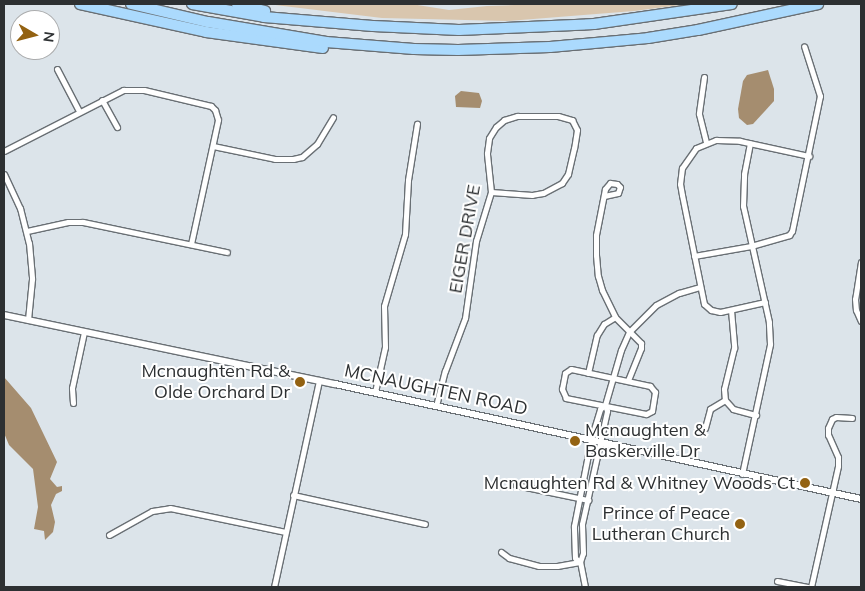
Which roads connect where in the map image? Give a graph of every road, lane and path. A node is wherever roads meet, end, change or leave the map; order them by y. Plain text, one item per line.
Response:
1 (80, 4) edge
2 (131, 4) edge
3 (192, 4) edge
4 (237, 4) edge
5 (732, 4) edge
6 (818, 4) edge
7 (331, 22) junction
8 (354, 44) junction
9 (804, 46) dead end
10 (57, 69) dead end
11 (704, 76) dead end
12 (102, 100) junction
13 (79, 112) junction
14 (333, 117) dead end
15 (417, 124) dead end
16 (117, 127) dead end
17 (706, 142) junction
18 (750, 144) junction
19 (213, 146) junction
20 (4, 151) edge
21 (809, 156) junction
22 (4, 174) edge
23 (492, 192) junction
24 (604, 196) dead end
25 (27, 231) junction
26 (191, 244) junction
27 (751, 246) junction
28 (227, 252) dead end
29 (694, 256) junction
30 (861, 262) edge
31 (700, 287) junction
32 (765, 302) junction
33 (731, 310) junction
34 (4, 315) edge
35 (615, 317) junction
36 (28, 320) junction
37 (861, 321) edge
38 (84, 332) junction
39 (629, 332) junction
40 (588, 373) junction
41 (612, 379) junction
42 (319, 380) junction
43 (628, 381) junction
44 (375, 392) junction
45 (725, 400) junction
46 (73, 403) dead end
47 (605, 405) junction
48 (436, 406) junction
49 (756, 415) junction
50 (852, 418) dead end
51 (705, 428) dead end
52 (591, 439) junction
53 (600, 441) junction
54 (742, 474) junction
55 (516, 485) dead end
56 (832, 493) junction
57 (294, 494) junction
58 (579, 498) junction
59 (588, 500) junction
60 (861, 500) edge
61 (425, 524) dead end
62 (286, 532) junction
63 (109, 534) dead end
64 (501, 552) dead end
65 (580, 562) junction
66 (777, 581) dead end
67 (274, 587) edge
68 (585, 587) edge
69 (807, 587) edge
70 (811, 587) edge

1 - 8 highway
2 - 8 highway
3 - 7 highway
4 - 7 highway
5 - 7 highway
6 - 8 highway
9 - 21 street
10 - 13 street
11 - 17 street
12 - 13 street
12 - 16 street
12 - 19 street
13 - 20 street
14 - 19 street
15 - 44 street
17 - 18 street
17 - 29 street
18 - 21 street
18 - 27 street
19 - 26 street
21 - 27 street
22 - 25 street
23 - 23 street, EIGER DRIVE
23 - 48 street, EIGER DRIVE
24 - 35 street
25 - 26 street
25 - 36 street
26 - 28 street
27 - 29 street
27 - 32 street
29 - 31 street
30 - 37 street
31 - 33 street
31 - 39 street
32 - 33 street
32 - 49 street
33 - 45 street
34 - 36 street, MCNAUGHTEN ROAD
35 - 39 street
35 - 40 street
36 - 38 street, MCNAUGHTEN ROAD
38 - 42 street, MCNAUGHTEN ROAD
38 - 46 street
39 - 41 street
39 - 43 street
40 - 41 street
40 - 47 street
41 - 43 street
41 - 47 street
42 - 44 street, MCNAUGHTEN ROAD
42 - 57 street
43 - 47 street
44 - 48 street, MCNAUGHTEN ROAD
45 - 49 street
45 - 51 street
47 - 52 street
47 - 53 street
48 - 52 street, MCNAUGHTEN ROAD
49 - 54 street
50 - 56 street
52 - 53 street, MCNAUGHTEN ROAD
52 - 58 street
53 - 54 street, MCNAUGHTEN ROAD
53 - 59 street
54 - 56 street, MCNAUGHTEN ROAD
55 - 58 street
56 - 60 street, MCNAUGHTEN ROAD
56 - 70 street
57 - 61 street
57 - 62 street
58 - 59 street
58 - 65 street
59 - 65 street
62 - 63 street
62 - 67 street
64 - 65 street
65 - 68 street
66 - 69 street

